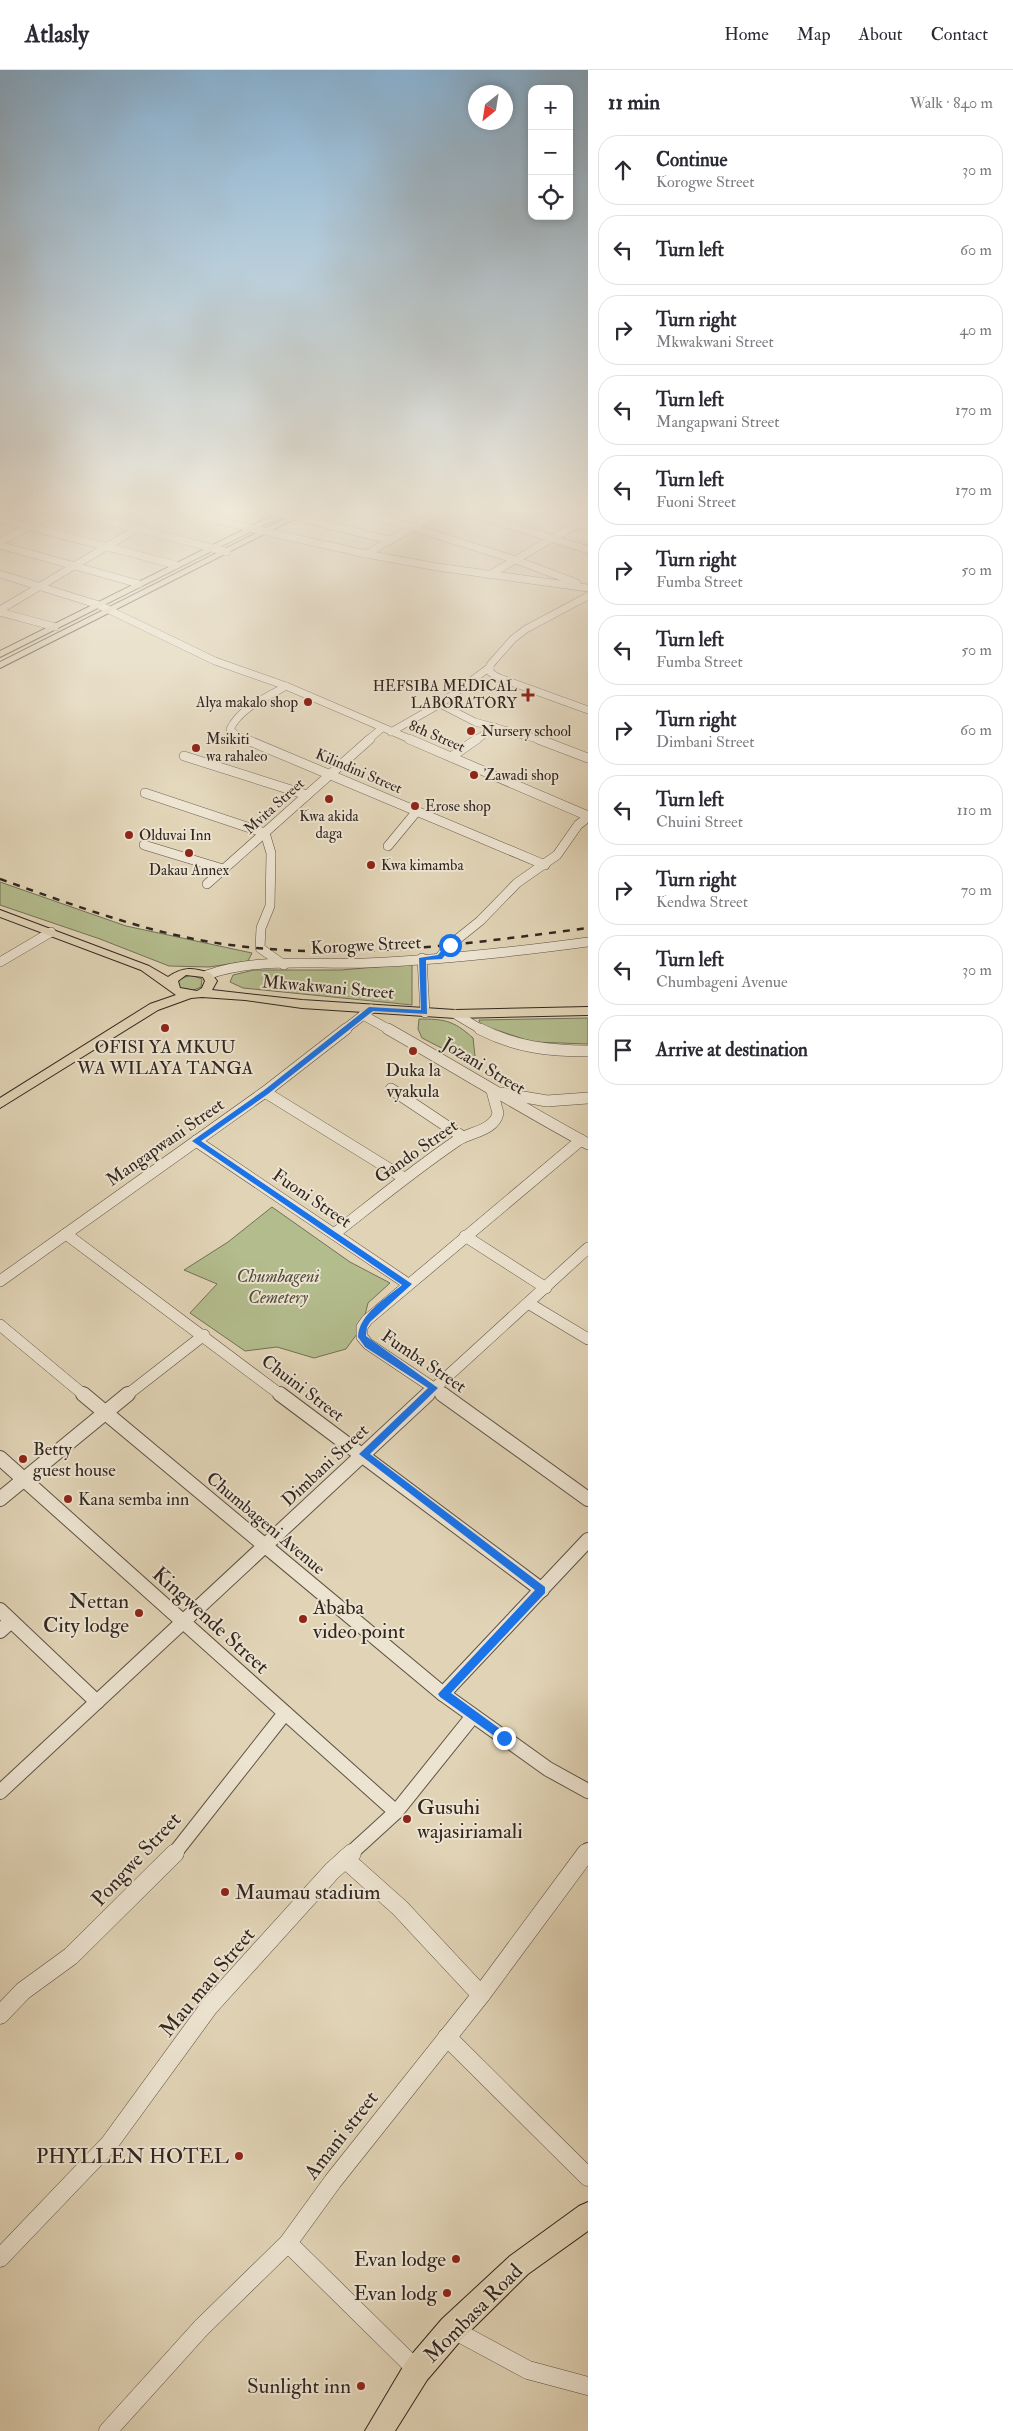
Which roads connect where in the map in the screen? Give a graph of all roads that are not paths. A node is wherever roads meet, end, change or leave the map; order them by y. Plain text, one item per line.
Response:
1 (28, 619) edge
2 (70, 619) edge
3 (92, 619) edge
4 (130, 619) edge
5 (544, 619) edge
6 (54, 627) junction
7 (0, 654) edge
8 (0, 665) edge
9 (490, 666) junction
10 (286, 686) junction
11 (440, 704) junction
12 (588, 710) edge
13 (495, 727) junction
14 (382, 728) junction
15 (391, 732) junction
16 (184, 756) dead end
17 (451, 757) junction
18 (588, 758) edge
19 (330, 774) junction
20 (145, 793) dead end
21 (307, 795) junction
22 (417, 811) junction
23 (588, 816) edge
24 (265, 833) junction
25 (144, 845) dead end
26 (388, 846) dead end
27 (545, 865) junction
28 (223, 869) junction
29 (207, 884) dead end
30 (0, 912) edge
31 (51, 932) junction
32 (588, 942) edge
33 (440, 957) junction
34 (422, 958) junction
35 (0, 962) edge
36 (284, 965) junction
37 (145, 968) junction
38 (183, 972) junction
39 (209, 978) junction
40 (172, 986) junction
41 (201, 993) junction
42 (189, 995) junction
43 (245, 996) junction
44 (154, 1007) junction
45 (588, 1011) edge
46 (367, 1012) junction
47 (425, 1012) junction
48 (455, 1014) junction
49 (588, 1051) edge
50 (391, 1089) dead end
51 (492, 1091) junction
52 (265, 1092) junction
53 (588, 1098) edge
54 (0, 1104) edge
55 (463, 1137) junction
56 (196, 1141) junction
57 (584, 1142) edge
58 (404, 1178) junction
59 (66, 1234) junction
60 (334, 1234) junction
61 (465, 1236) junction
62 (588, 1248) edge
63 (0, 1281) edge
64 (408, 1284) junction
65 (546, 1288) junction
66 (528, 1303) junction
67 (0, 1325) edge
68 (204, 1335) junction
69 (588, 1339) edge
70 (434, 1388) junction
71 (104, 1412) junction
72 (363, 1454) junction
73 (0, 1458) edge
74 (24, 1479) junction
75 (0, 1499) edge
76 (588, 1499) edge
77 (588, 1540) edge
78 (263, 1545) junction
79 (542, 1590) junction
80 (0, 1610) edge
81 (12, 1621) junction
82 (182, 1622) junction
83 (0, 1631) edge
84 (443, 1694) junction
85 (97, 1702) junction
86 (285, 1713) junction
87 (473, 1716) junction
88 (588, 1791) edge
89 (0, 1792) edge
90 (396, 1812) junction
91 (588, 1850) edge
92 (345, 1859) junction
93 (480, 1995) junction
94 (0, 2016) edge
95 (447, 2037) junction
96 (588, 2177) edge
97 (588, 2215) edge
98 (288, 2244) junction
99 (0, 2258) edge
100 (452, 2329) junction
101 (417, 2370) junction
102 (588, 2386) edge
103 (108, 2431) edge
104 (379, 2431) edge

1 - 6 street
2 - 6 main road
3 - 8 main road
4 - 10 street, 8th Street
5 - 9 street
6 - 7 main road
9 - 11 street
9 - 12 street
10 - 14 street, 8th Street
10 - 19 street, Kilindini Street
11 - 13 street
11 - 15 street
13 - 17 street
13 - 18 street
14 - 15 street, 8th Street
14 - 19 street, Mvita Street
15 - 17 street, 8th Street
16 - 21 street
17 - 23 street, 8th Street
19 - 21 street, Mvita Street
19 - 22 street, Kilindini Street
20 - 24 street
21 - 24 street, Mvita Street
22 - 26 street
22 - 27 street, Kilindini Street
23 - 27 street
24 - 28 street, Mvita Street
24 - 36 street
25 - 28 street
27 - 33 street
28 - 29 street, Mvita Street
30 - 31 main road
31 - 35 street
31 - 37 main road
32 - 33 street, Korogwe Street
33 - 34 street, Korogwe Street
34 - 36 street, Korogwe Street
34 - 47 street
36 - 39 street, Korogwe Street
37 - 38 main road
37 - 40 main road
38 - 39 main road
38 - 40 main road
39 - 41 main road
39 - 43 main road
40 - 42 main road
40 - 44 main road
41 - 42 main road
41 - 43 main road
42 - 44 main road
43 - 46 main road, Mkwakwani Street
44 - 54 main road
45 - 48 main road, Mkwakwani Street
46 - 47 main road, Mkwakwani Street
46 - 51 street, Jozani Street
46 - 52 street, Mangapwani Street
47 - 48 main road, Mkwakwani Street
48 - 49 street
50 - 55 street
51 - 53 street
51 - 55 street, Gando Street
51 - 57 street, Jozani Street
52 - 56 street, Mangapwani Street
52 - 58 street
55 - 58 street, Gando Street
56 - 59 street, Mangapwani Street
56 - 60 street, Fuoni Street
57 - 61 street, Fumba Street
58 - 60 street, Gando Street
59 - 63 street, Mangapwani Street
59 - 68 street, Chuini Street
60 - 64 street, Fuoni Street
61 - 64 street, Fumba Street
61 - 65 street
62 - 65 street, Dimbani Street
64 - 70 street, Fumba Street
65 - 66 street, Dimbani Street
66 - 69 street
66 - 70 street, Dimbani Street
67 - 71 street, Chumbageni Avenue
68 - 71 street
68 - 72 street, Chuini Street
70 - 72 street, Dimbani Street
70 - 76 street, Fumba Street
71 - 74 street
71 - 78 street, Chumbageni Avenue
72 - 78 street, Dimbani Street
72 - 79 street, Chuini Street
73 - 74 street, Kingwende Street
74 - 75 street
74 - 82 street, Kingwende Street
77 - 79 street
78 - 82 street, Dimbani Street
78 - 84 street, Chumbageni Avenue
79 - 84 street
80 - 81 street
81 - 83 street
81 - 85 street
82 - 85 street, Dimbani Street
82 - 86 street, Kingwende Street
84 - 87 street, Chumbageni Avenue
85 - 89 street, Dimbani Street
86 - 90 street, Kingwende Street
86 - 94 street, Pongwe Street
87 - 88 street, Chumbageni Avenue
87 - 90 street, Mau mau Street
90 - 92 street, Mau mau Street
91 - 93 street, Amani street
92 - 93 street
92 - 99 street, Mau mau Street
93 - 95 street, Amani street
95 - 96 street
95 - 98 street, Amani street
97 - 100 highway, Mombasa Road
98 - 101 street
98 - 103 street, Amani street
100 - 101 highway, Mombasa Road
100 - 102 street
101 - 104 highway, Mombasa Road

